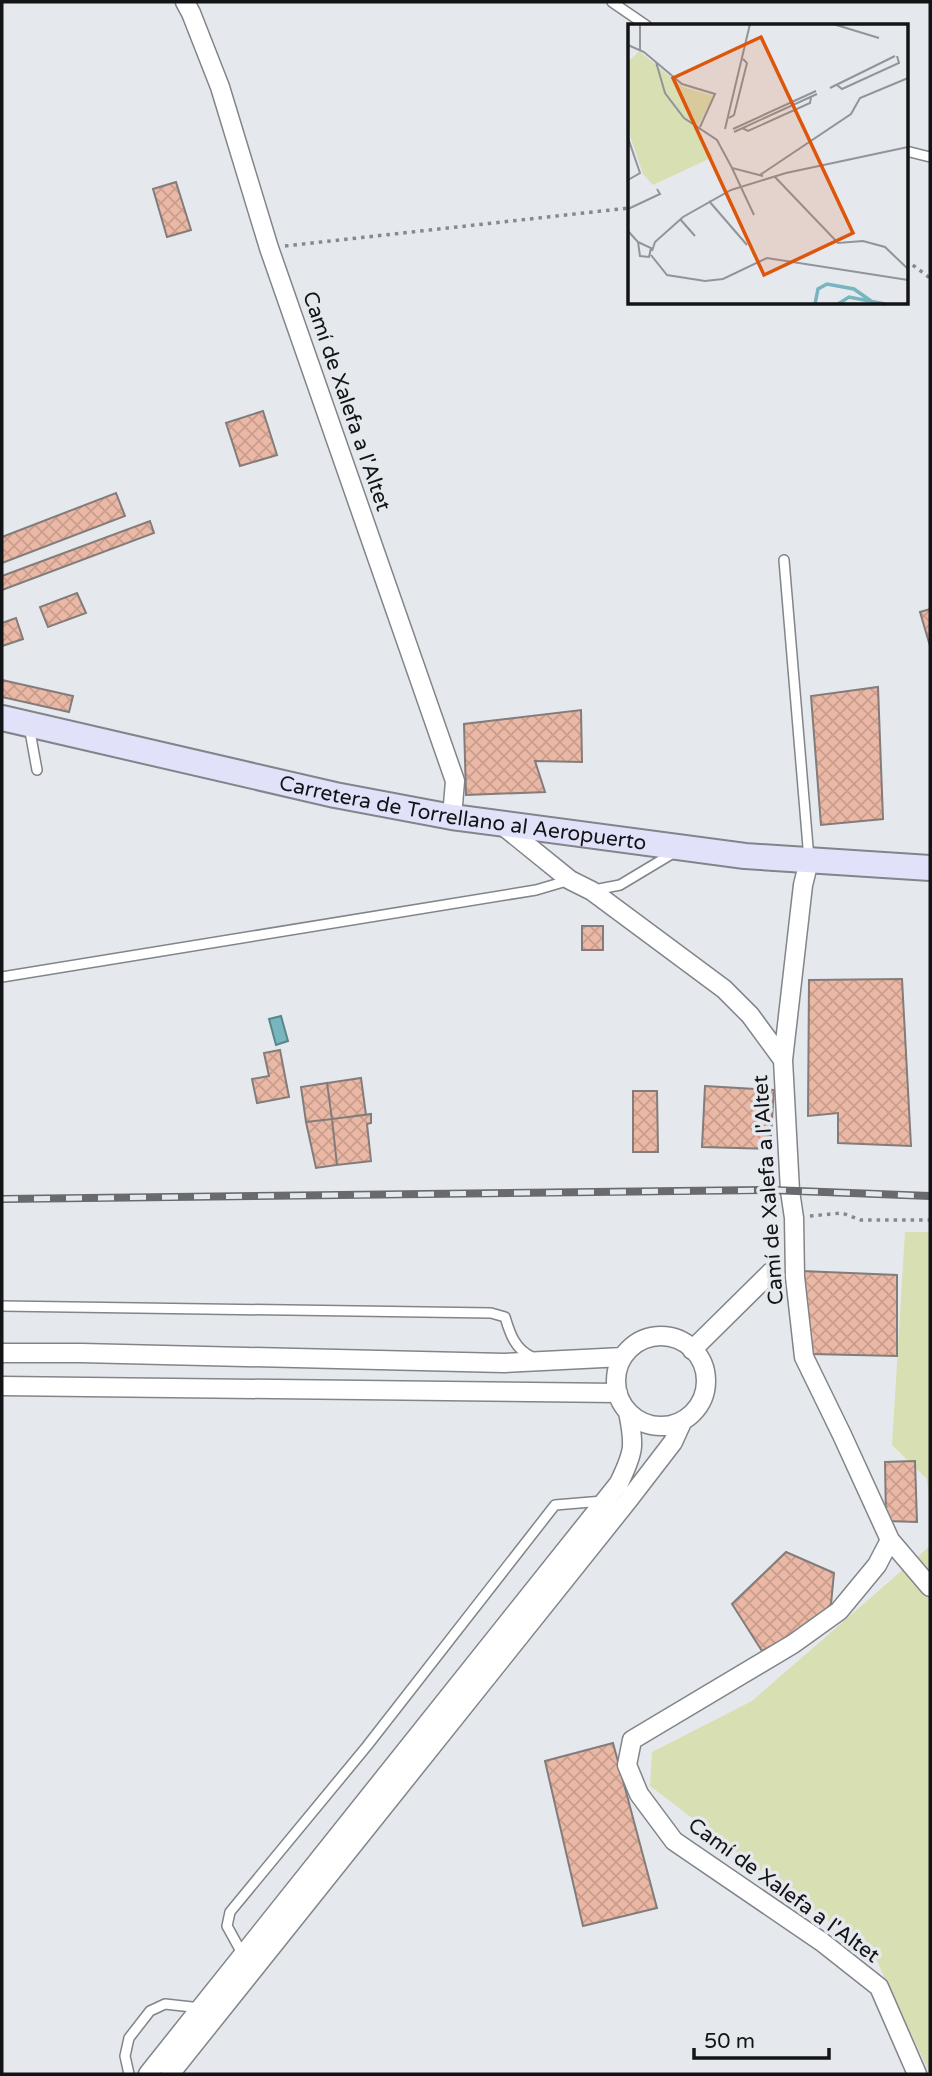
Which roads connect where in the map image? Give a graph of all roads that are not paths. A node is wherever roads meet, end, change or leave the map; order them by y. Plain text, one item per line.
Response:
1 (185, 2) edge
2 (612, 2) edge
3 (644, 24) edge
4 (908, 152) edge
5 (930, 157) edge
6 (784, 560) dead end
7 (2, 718) edge
8 (28, 724) junction
9 (37, 770) dead end
10 (452, 817) junction
11 (502, 825) junction
12 (682, 848) junction
13 (809, 861) junction
14 (930, 868) edge
15 (570, 880) junction
16 (592, 891) junction
17 (2, 977) edge
18 (783, 1060) junction
19 (771, 1272) dead end
20 (2, 1306) edge
21 (692, 1350) junction
22 (2, 1353) edge
23 (623, 1357) junction
24 (540, 1361) junction
25 (2, 1386) edge
26 (618, 1393) junction
27 (628, 1412) junction
28 (683, 1420) junction
29 (605, 1501) junction
30 (891, 1540) junction
31 (930, 1587) edge
32 (243, 1955) junction
33 (201, 2008) junction
34 (129, 2074) edge
35 (148, 2074) edge
36 (170, 2074) edge
37 (917, 2074) edge

1 - 10 street, Camí de Xalefa a l'Altet
2 - 3 lane
4 - 5 lane
6 - 13 lane
7 - 8 street, Carretera de Torrellano al Aeropuerto
8 - 9 lane
8 - 10 street, Carretera de Torrellano al Aeropuerto
10 - 11 street, Carretera de Torrellano al Aeropuerto
11 - 12 street, Carretera de Torrellano al Aeropuerto
11 - 15 street, Camí de Xalefa a l'Altet
12 - 13 street, Carretera de Torrellano al Aeropuerto
12 - 16 lane
13 - 14 street, Carretera de Torrellano al Aeropuerto
13 - 18 street
15 - 16 street, Camí de Xalefa a l'Altet
15 - 17 lane
16 - 18 street, Camí de Xalefa a l'Altet
18 - 30 street, Camí de Xalefa a l'Altet
19 - 21 street
20 - 24 lane
21 - 23 street
21 - 28 street
22 - 24 street
23 - 24 street
23 - 26 street
25 - 26 street
26 - 27 street
27 - 28 street
27 - 29 street
28 - 36 street
29 - 32 street
29 - 32 lane
30 - 31 street, Camí de Xalefa a l'Altet
30 - 37 street, Camí de Xalefa a l'Altet
32 - 33 street
33 - 34 lane
33 - 35 street

